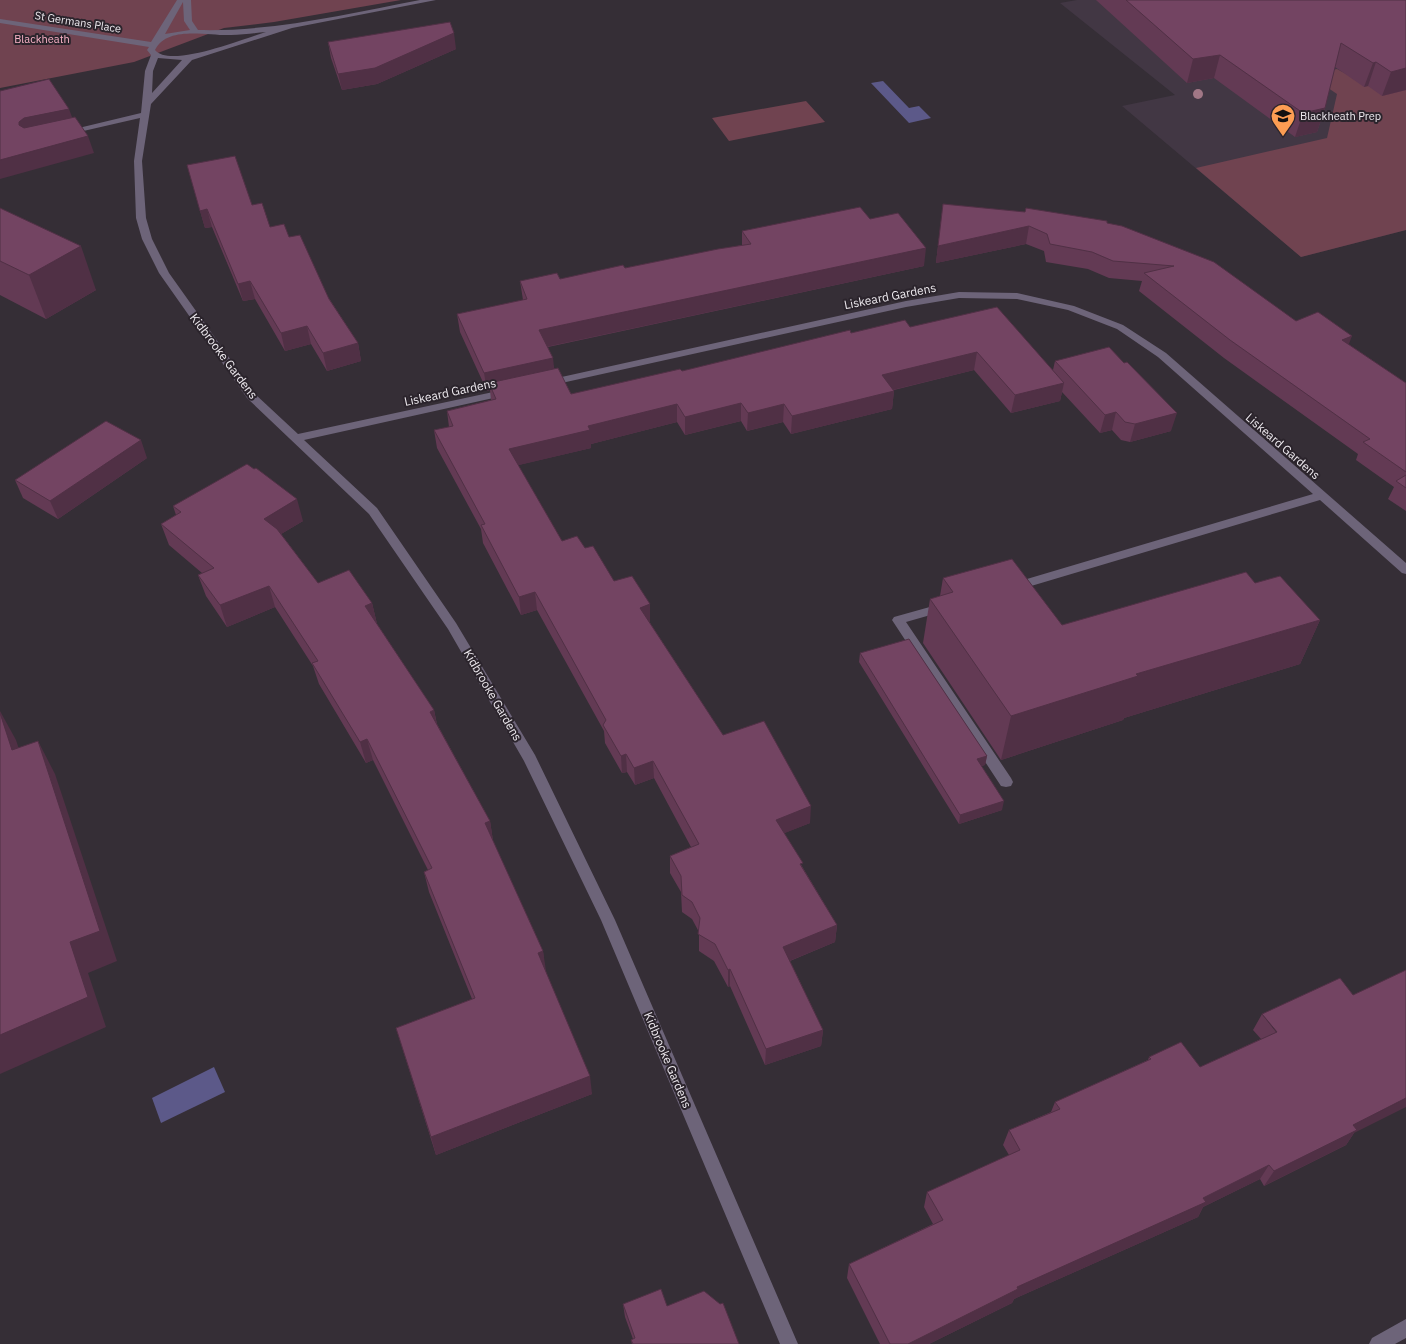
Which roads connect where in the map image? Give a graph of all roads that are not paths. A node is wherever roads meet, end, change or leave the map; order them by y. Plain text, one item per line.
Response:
1 (181, 0) edge
2 (187, 0) edge
3 (432, 0) edge
4 (0, 21) edge
5 (289, 27) junction
6 (195, 31) junction
7 (206, 34) junction
8 (159, 38) junction
9 (152, 45) junction
10 (205, 52) junction
11 (155, 55) junction
12 (189, 58) junction
13 (146, 109) junction
14 (57, 134) edge
15 (535, 386) edge
16 (515, 390) edge
17 (297, 438) junction
18 (1321, 496) junction
19 (1406, 570) edge
20 (1002, 590) edge
21 (955, 604) edge
22 (1006, 782) dead end
23 (1405, 1331) edge
24 (789, 1344) edge
25 (1378, 1344) edge

1 - 8 street
2 - 6 street
3 - 5 street
4 - 9 street, St Germans Place
5 - 7 street
5 - 10 street
6 - 7 street
6 - 8 street
7 - 10 street
8 - 9 street
9 - 11 street
10 - 12 street
11 - 12 street
11 - 13 street, Kidbrooke Gardens
12 - 13 street
13 - 14 street
13 - 17 street, Kidbrooke Gardens
15 - 18 street, Liskeard Gardens
16 - 17 street, Liskeard Gardens
17 - 24 street, Kidbrooke Gardens
18 - 19 street, Liskeard Gardens
18 - 20 street
21 - 22 street
23 - 25 street

